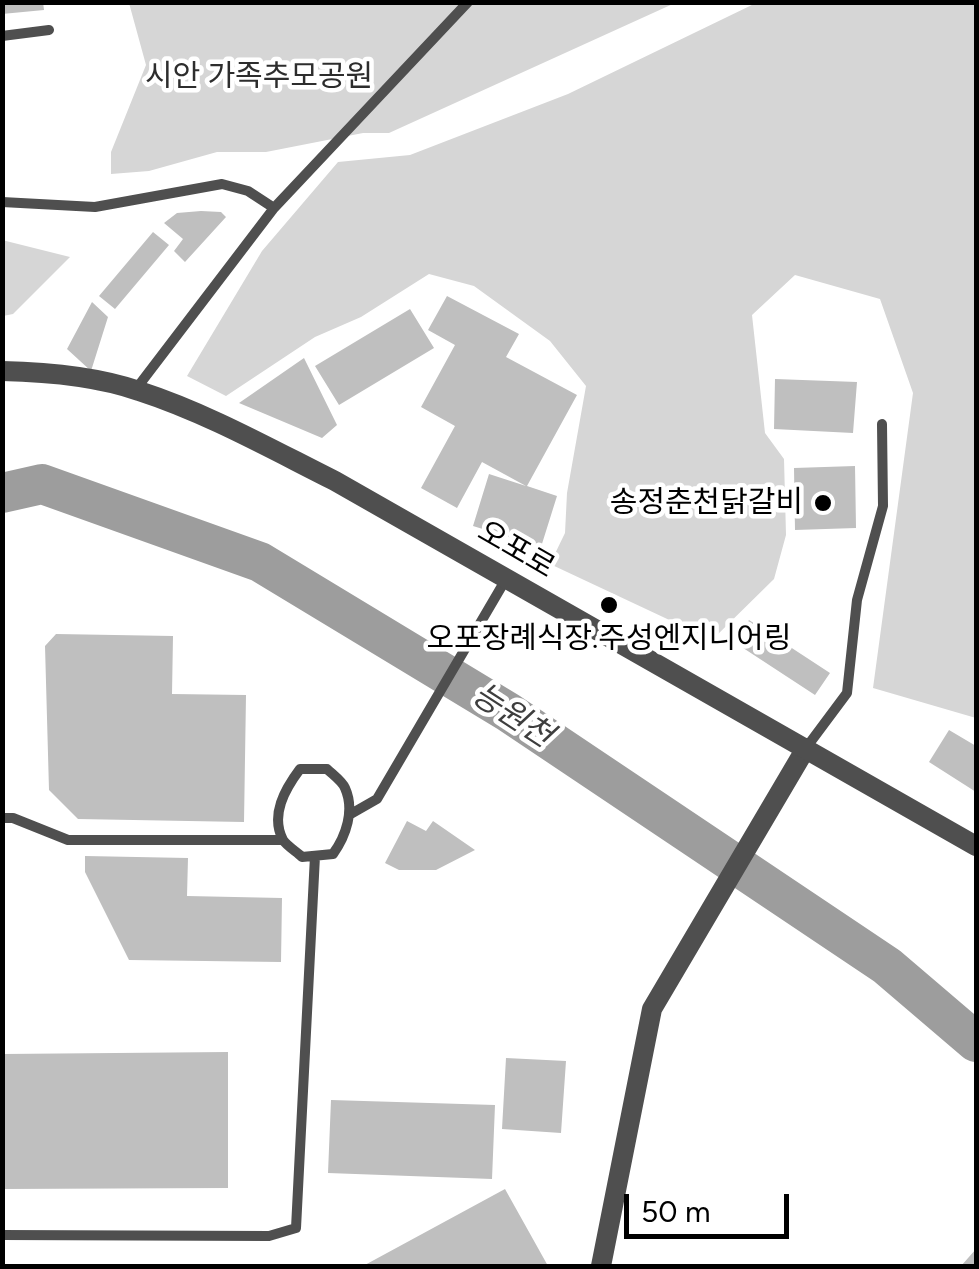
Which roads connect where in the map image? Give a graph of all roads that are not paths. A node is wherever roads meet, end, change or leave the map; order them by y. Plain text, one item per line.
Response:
1 (468, 2) edge
2 (50, 30) dead end
3 (2, 36) edge
4 (2, 202) edge
5 (274, 208) junction
6 (2, 370) edge
7 (136, 390) junction
8 (882, 424) dead end
9 (506, 579) junction
10 (806, 748) junction
11 (349, 815) junction
12 (2, 818) edge
13 (284, 840) junction
14 (976, 846) edge
15 (315, 856) junction
16 (2, 1235) edge
17 (600, 1266) edge

1 - 5 lane
2 - 3 lane
4 - 5 lane
5 - 7 lane
6 - 7 street, 오포로
7 - 9 street, 오포로
8 - 10 lane
9 - 10 street, 오포로
9 - 11 lane
10 - 14 street, 오포로
10 - 17 street
11 - 13 lane
11 - 15 lane
12 - 13 lane
13 - 15 lane
15 - 16 lane

